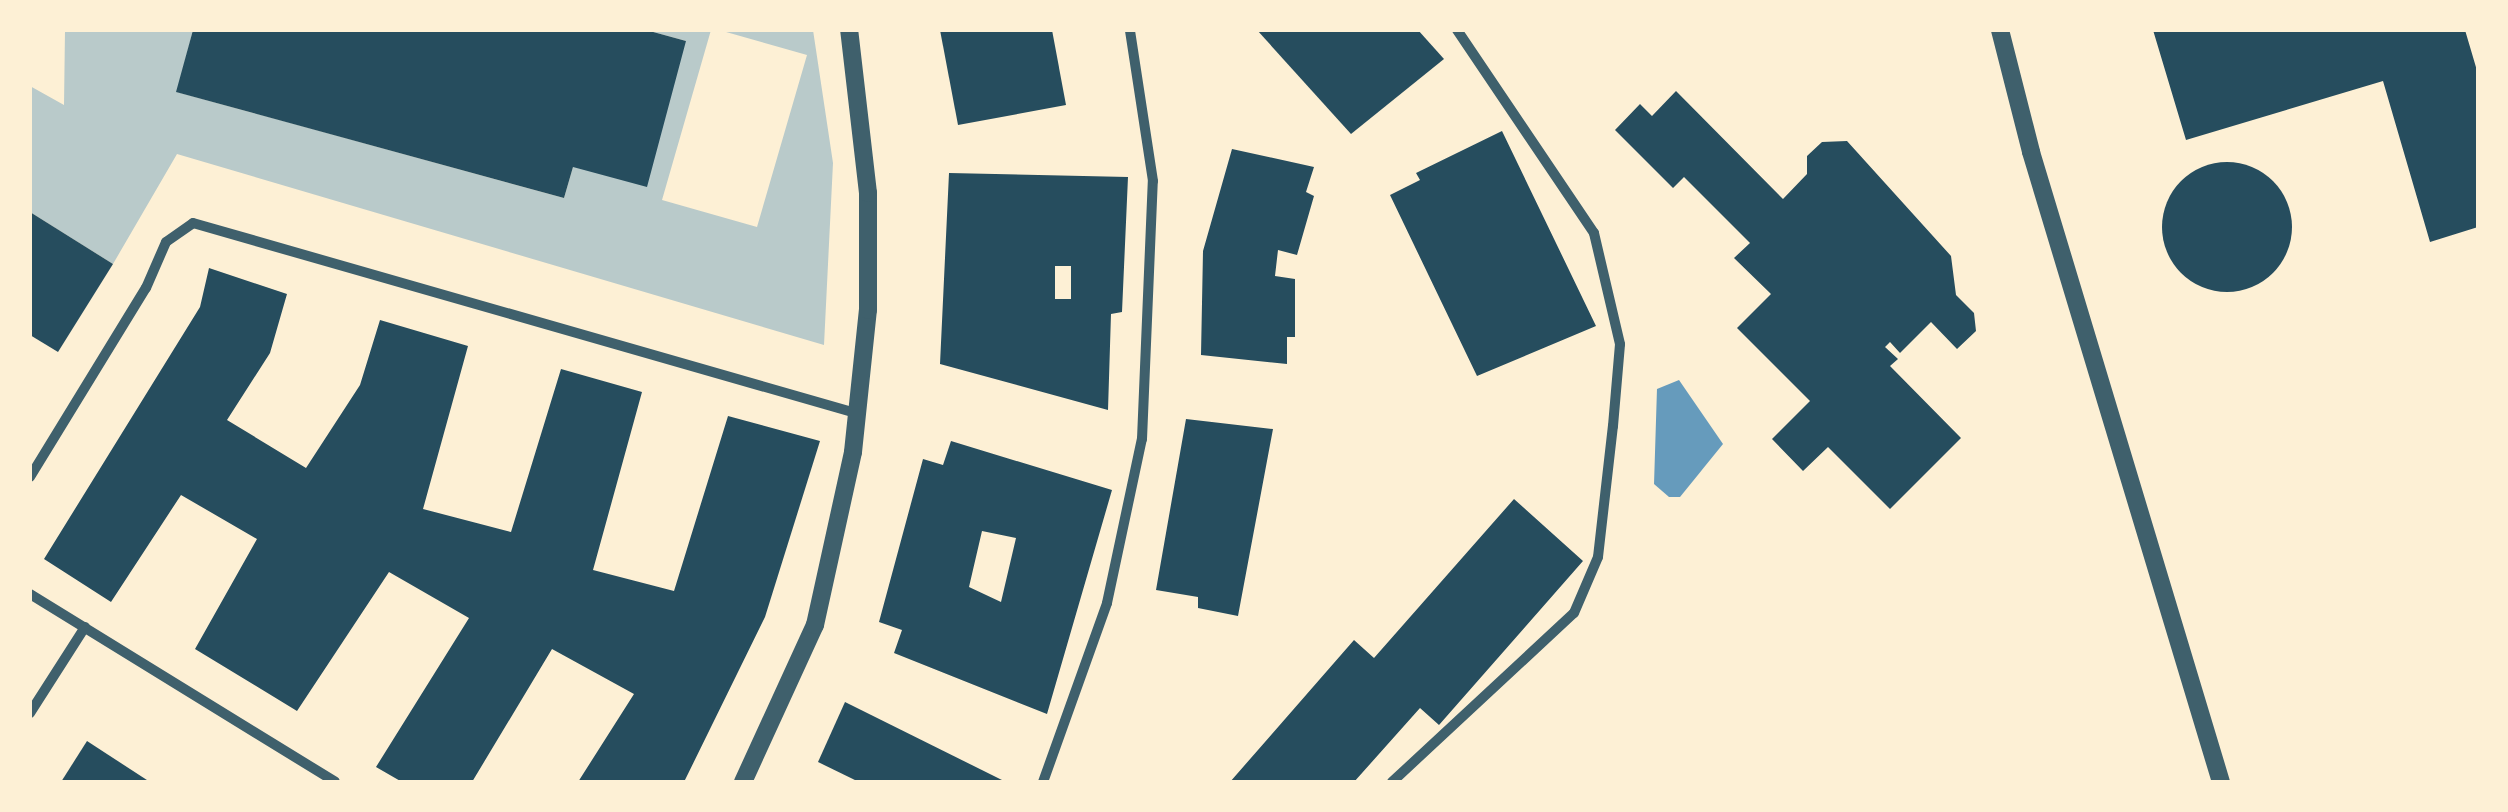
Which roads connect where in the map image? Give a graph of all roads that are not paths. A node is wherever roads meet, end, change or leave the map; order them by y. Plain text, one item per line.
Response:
1 (849, 30) edge
2 (1130, 30) edge
3 (1457, 30) edge
4 (2000, 30) edge
5 (858, 414) junction
6 (30, 477) edge
7 (30, 594) edge
8 (85, 628) junction
9 (30, 713) edge
10 (335, 782) edge
11 (743, 782) edge
12 (1043, 782) edge
13 (1392, 782) edge
14 (2222, 782) edge

1 - 5 street
2 - 12 street
3 - 13 street
4 - 14 street
5 - 6 street
5 - 11 street
7 - 8 street
8 - 9 street
8 - 10 street

